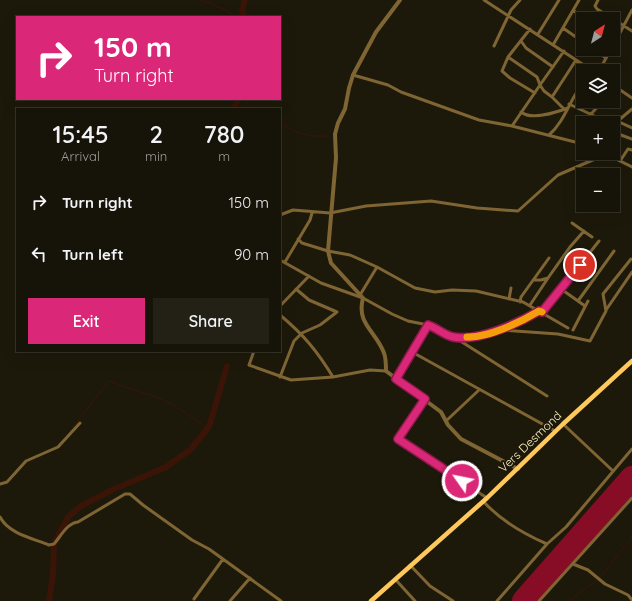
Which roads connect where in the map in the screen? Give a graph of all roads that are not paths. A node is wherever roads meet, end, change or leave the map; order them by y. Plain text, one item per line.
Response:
1 (400, 0) edge
2 (484, 0) edge
3 (520, 0) edge
4 (559, 0) edge
5 (579, 0) edge
6 (598, 0) edge
7 (632, 10) edge
8 (574, 11) joint
9 (510, 16) junction
10 (624, 26) junction
11 (563, 28) junction
12 (530, 29) junction
13 (632, 31) edge
14 (620, 32) edge
15 (538, 34) junction
16 (576, 37) edge
17 (521, 41) junction
18 (553, 45) junction
19 (494, 46) dead end
20 (564, 51) junction
21 (603, 56) edge
22 (508, 58) junction
23 (606, 58) joint
24 (576, 60) junction
25 (582, 64) edge
26 (602, 64) edge
27 (553, 67) junction
28 (354, 76) junction
29 (540, 85) junction
30 (620, 90) edge
31 (535, 93) junction
32 (576, 94) edge
33 (552, 97) junction
34 (632, 98) edge
35 (569, 106) junction
36 (597, 108) edge
37 (564, 109) junction
38 (632, 109) edge
39 (522, 112) junction
40 (592, 114) junction
41 (596, 116) edge
42 (620, 119) edge
43 (620, 122) edge
44 (512, 126) junction
45 (632, 128) edge
46 (620, 134) edge
47 (549, 135) junction
48 (632, 139) edge
49 (576, 142) edge
50 (632, 150) edge
51 (620, 158) edge
52 (593, 160) edge
53 (618, 160) edge
54 (632, 167) edge
55 (312, 213) junction
56 (330, 213) junction
57 (281, 215) edge
58 (572, 223) dead end
59 (584, 231) junction
60 (592, 237) dead end
61 (298, 239) junction
62 (599, 241) dead end
63 (614, 251) dead end
64 (328, 252) junction
65 (549, 258) dead end
66 (631, 259) dead end
67 (281, 260) edge
68 (284, 262) junction
69 (377, 266) junction
70 (632, 272) edge
71 (309, 276) junction
72 (548, 278) junction
73 (533, 280) junction
74 (511, 288) dead end
75 (296, 289) junction
76 (561, 289) junction
77 (361, 296) junction
78 (509, 300) junction
79 (578, 301) junction
80 (588, 301) dead end
81 (520, 302) junction
82 (281, 305) edge
83 (530, 306) junction
84 (585, 306) junction
85 (606, 311) junction
86 (541, 312) junction
87 (281, 316) edge
88 (428, 325) junction
89 (568, 328) dead end
90 (498, 330) junction
91 (573, 330) dead end
92 (302, 332) junction
93 (454, 337) junction
94 (254, 352) edge
95 (412, 352) junction
96 (632, 361) edge
97 (386, 372) junction
98 (280, 377) junction
99 (333, 377) junction
100 (395, 379) junction
101 (479, 390) junction
102 (547, 396) dead end
103 (425, 399) junction
104 (446, 421) junction
105 (80, 423) dead end
106 (563, 424) junction
107 (556, 431) junction
108 (632, 449) edge
109 (518, 469) junction
110 (613, 471) junction
111 (0, 484) edge
112 (632, 498) edge
113 (485, 499) junction
114 (0, 517) edge
115 (547, 544) junction
116 (223, 559) junction
117 (573, 564) junction
118 (410, 565) junction
119 (250, 578) junction
120 (395, 579) junction
121 (194, 599) dead end
122 (413, 600) edge
123 (632, 600) edge
124 (230, 601) edge
125 (280, 601) edge
126 (371, 601) edge
127 (453, 601) edge
128 (497, 601) edge
129 (540, 601) edge

1 - 28 street
2 - 9 street
3 - 9 street
4 - 15 street
5 - 8 street
6 - 10 street
7 - 10 street
8 - 11 street
9 - 12 street
9 - 19 street
10 - 13 street
10 - 14 street
11 - 16 street
11 - 18 street
12 - 15 street
12 - 17 street
15 - 18 street
17 - 22 street
17 - 27 street
18 - 20 street
20 - 24 street
20 - 27 street
21 - 23 street
22 - 29 street
22 - 31 street
23 - 26 street
24 - 25 street
24 - 33 street
27 - 29 street
28 - 44 street
28 - 56 street
29 - 31 street
29 - 33 street
30 - 34 street
31 - 39 street
32 - 35 street
33 - 37 street
35 - 37 street
35 - 40 street
35 - 47 street
36 - 40 street
37 - 39 street
38 - 42 street
39 - 44 street
40 - 41 street
43 - 45 street
44 - 47 street
46 - 48 street
47 - 49 street
50 - 51 street
52 - 56 street
53 - 54 street
55 - 56 street
55 - 57 street
55 - 61 street
56 - 64 street
58 - 59 street
59 - 60 street
59 - 72 street
61 - 64 street
61 - 68 street
62 - 76 street
63 - 79 street
64 - 69 street
64 - 77 street
65 - 73 street
66 - 85 street
67 - 68 street
68 - 71 street
69 - 77 street
69 - 78 street
70 - 85 street
71 - 75 street
71 - 77 street
72 - 73 street
72 - 83 street
73 - 81 street
74 - 78 street
75 - 82 street
75 - 92 street
76 - 79 street
76 - 86 street
77 - 88 street
77 - 97 street
78 - 81 street
79 - 84 street
80 - 84 street
81 - 83 street
83 - 86 street
84 - 91 street
85 - 90 street
86 - 89 street
86 - 90 street
87 - 92 street
88 - 93 street
88 - 95 street
90 - 93 street
92 - 98 street
92 - 99 street
93 - 102 street
94 - 98 street
95 - 100 street
95 - 101 street
96 - 106 main road, Vers Desmond
97 - 99 street
97 - 100 street
98 - 99 street
100 - 103 street
101 - 104 street
101 - 107 street
103 - 104 street
103 - 113 street
104 - 109 street
105 - 111 street
106 - 107 main road, Vers Desmond
106 - 110 street
107 - 109 main road, Vers Desmond
108 - 110 street
109 - 113 main road, Vers Desmond
110 - 115 street
112 - 117 street
113 - 115 street
113 - 118 main road, Vers Desmond
114 - 116 street
115 - 128 street
116 - 119 street
116 - 121 street
117 - 123 street
117 - 129 street
118 - 120 main road, Vers Desmond
118 - 127 street
119 - 124 street
119 - 125 street
120 - 122 street
120 - 126 main road, Vers Desmond

